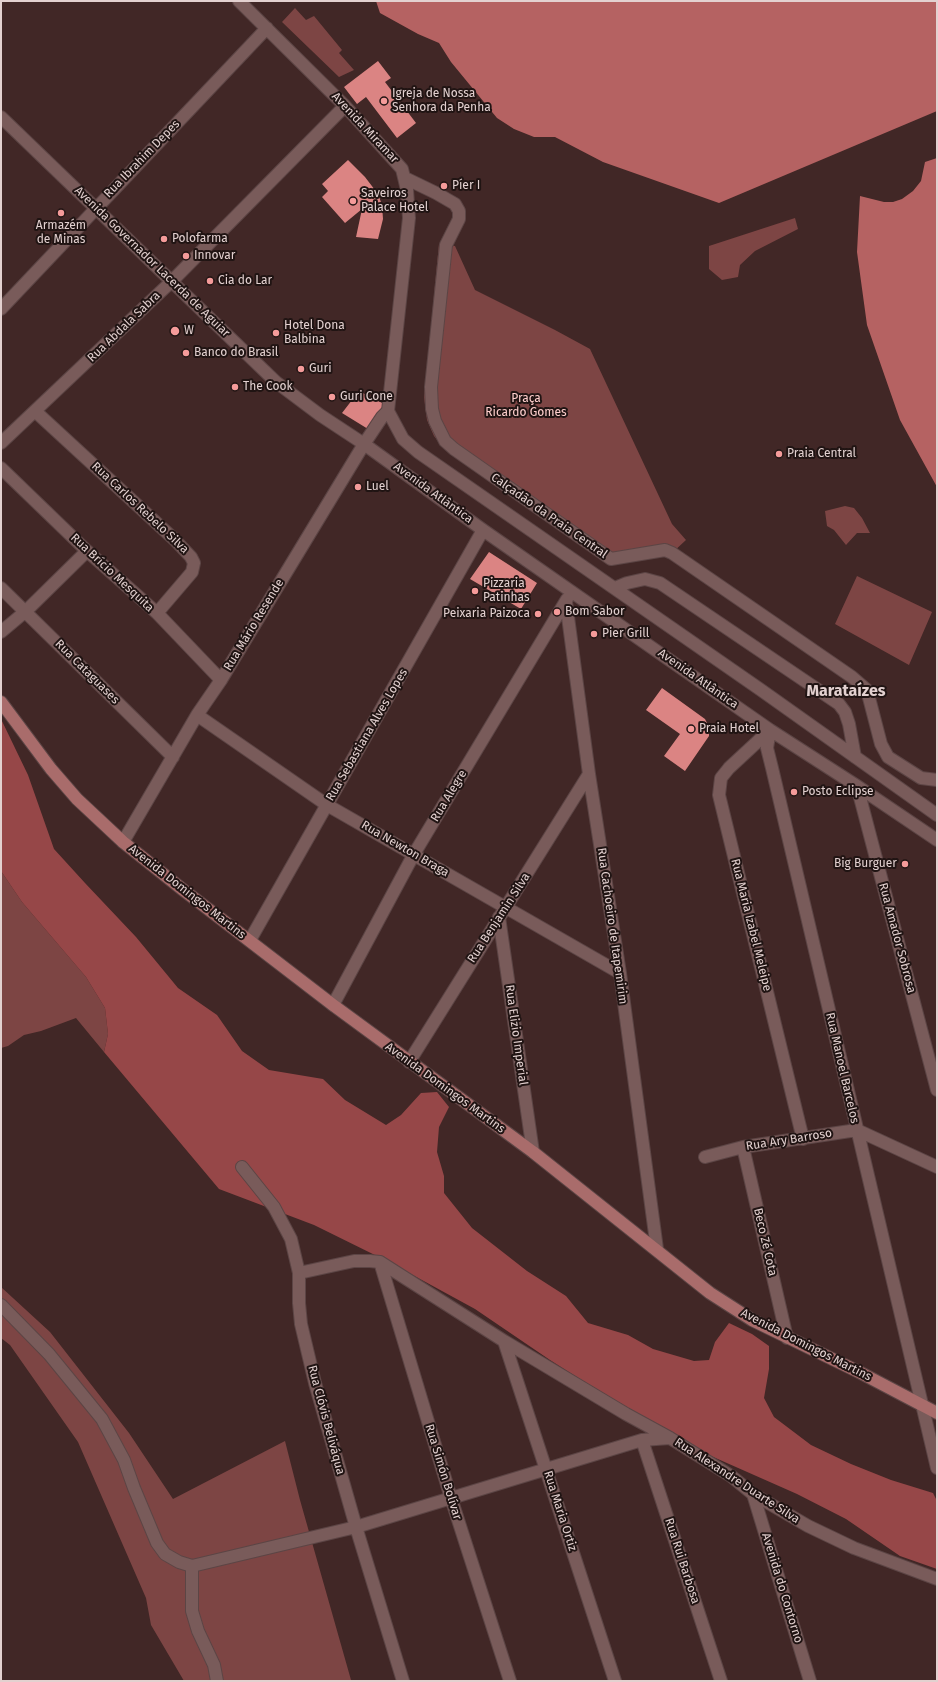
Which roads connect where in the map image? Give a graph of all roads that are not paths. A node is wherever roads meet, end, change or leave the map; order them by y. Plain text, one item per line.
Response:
1 (239, 1) edge
2 (267, 28) junction
3 (345, 106) junction
4 (1, 117) edge
5 (405, 178) junction
6 (96, 208) junction
7 (172, 281) junction
8 (2, 304) edge
9 (388, 411) junction
10 (36, 412) junction
11 (1, 444) edge
12 (364, 444) junction
13 (1, 468) edge
14 (483, 530) junction
15 (87, 551) junction
16 (1, 588) edge
17 (615, 588) junction
18 (571, 591) junction
19 (566, 602) junction
20 (26, 611) junction
21 (157, 613) junction
22 (1, 632) edge
23 (221, 680) junction
24 (1, 702) edge
25 (198, 715) junction
26 (770, 730) junction
27 (173, 757) junction
28 (855, 757) junction
29 (589, 774) junction
30 (937, 780) edge
31 (857, 786) junction
32 (327, 805) junction
33 (937, 815) edge
34 (937, 840) edge
35 (123, 842) junction
36 (414, 854) junction
37 (503, 913) junction
38 (250, 940) junction
39 (620, 973) junction
40 (333, 1005) junction
41 (409, 1062) junction
42 (937, 1090) edge
43 (857, 1130) junction
44 (803, 1139) junction
45 (743, 1147) junction
46 (533, 1152) junction
47 (705, 1157) dead end
48 (242, 1167) dead end
49 (937, 1167) edge
50 (657, 1249) junction
51 (380, 1262) junction
52 (299, 1274) junction
53 (1, 1306) edge
54 (787, 1338) junction
55 (504, 1341) junction
56 (924, 1406) junction
57 (937, 1413) edge
58 (670, 1438) junction
59 (642, 1440) junction
60 (937, 1468) edge
61 (546, 1469) junction
62 (753, 1494) junction
63 (451, 1498) junction
64 (356, 1527) junction
65 (192, 1566) junction
66 (937, 1579) edge
67 (217, 1681) edge
68 (403, 1681) edge
69 (510, 1681) edge
70 (615, 1681) edge
71 (721, 1681) edge
72 (810, 1681) edge

1 - 2 street, Avenida Miramar
2 - 3 street, Avenida Miramar
2 - 6 street, Rua Ibrahim Depes
3 - 5 street, Avenida Miramar
3 - 7 street, Rua Abdala Sabra
4 - 6 street, Avenida Governador Lacerda de Aguiar
5 - 9 street, Avenida Miramar
5 - 30 street, Calçadão da Praia Central
6 - 7 street, Avenida Governador Lacerda de Aguiar
6 - 8 street, Rua Ibrahim Depes
7 - 10 street, Rua Abdala Sabra
7 - 12 street, Avenida Governador Lacerda de Aguiar
9 - 12 street, Rua Mário Resende
9 - 17 street, Avenida Atlântica
10 - 11 street, Rua Abdala Sabra
10 - 21 street, Rua Carlos Rebelo Silva
12 - 14 street, Avenida Atlântica
12 - 23 street, Rua Mário Resende
13 - 15 street, Rua Brício Mesquita
14 - 18 street, Avenida Atlântica
14 - 32 street, Rua Sebastiana Alves Lopes
15 - 20 street
15 - 21 street, Rua Brício Mesquita
16 - 20 street, Rua Cataguases
17 - 28 street, Avenida Atlântica
17 - 28 street
18 - 19 street, Rua Alegre
18 - 26 street, Avenida Atlântica
19 - 29 street, Rua Cachoeiro de Itapemirim
19 - 36 street, Rua Alegre
20 - 22 street
20 - 27 street, Rua Cataguases
21 - 23 street, Rua Brício Mesquita
23 - 25 street, Rua Mário Resende
24 - 35 main road, Avenida Domingos Martins
25 - 27 street, Rua Mário Resende
25 - 32 street, Rua Newton Braga
26 - 31 street, Avenida Atlântica
26 - 43 street, Rua Manoel Barcelos
26 - 44 street, Rua Maria Izabel Meleipe
27 - 35 street, Rua Mário Resende
28 - 33 street, Avenida Atlântica
29 - 37 street, Rua Benjamin Silva
29 - 39 street, Rua Cachoeiro de Itapemirim
31 - 34 street, Avenida Atlântica
31 - 42 street, Rua Amador Sobrosa
32 - 36 street, Rua Newton Braga
32 - 38 street, Rua Sebastiana Alves Lopes
35 - 38 main road, Avenida Domingos Martins
36 - 37 street, Rua Newton Braga
36 - 40 street, Rua Alegre
37 - 39 street, Rua Newton Braga
37 - 41 street, Rua Benjamin Silva
37 - 46 street, Rua Elizio Imperial
38 - 40 main road, Avenida Domingos Martins
39 - 50 street, Rua Cachoeiro de Itapemirim
40 - 41 main road, Avenida Domingos Martins
41 - 46 main road, Avenida Domingos Martins
43 - 44 street, Rua Ary Barroso
43 - 49 street
43 - 56 street, Rua Manoel Barcelos
44 - 45 street, Rua Ary Barroso
45 - 47 street, Rua Ary Barroso
45 - 54 street, Beco Zé Cota
46 - 50 main road, Avenida Domingos Martins
48 - 52 street, Rua Clóvis Beliváqua
50 - 54 main road, Avenida Domingos Martins
51 - 52 street
51 - 55 street, Rua Alexandre Duarte Silva
51 - 63 street, Rua Simón Bolívar
52 - 64 street, Rua Clóvis Beliváqua
53 - 65 street
54 - 56 main road, Avenida Domingos Martins
55 - 58 street, Rua Alexandre Duarte Silva
55 - 61 street, Rua Maria Ortiz
56 - 57 main road, Avenida Domingos Martins
56 - 60 street, Rua Manoel Barcelos
58 - 59 street
58 - 62 street, Rua Alexandre Duarte Silva
59 - 61 street
59 - 71 street, Rua Rui Barbosa
61 - 63 street
61 - 70 street, Rua Maria Ortiz
62 - 66 street, Rua Alexandre Duarte Silva
62 - 72 street, Avenida do Contorno
63 - 64 street
63 - 69 street, Rua Simón Bolívar
64 - 65 street
64 - 68 street, Rua Clóvis Beliváqua
65 - 67 street

